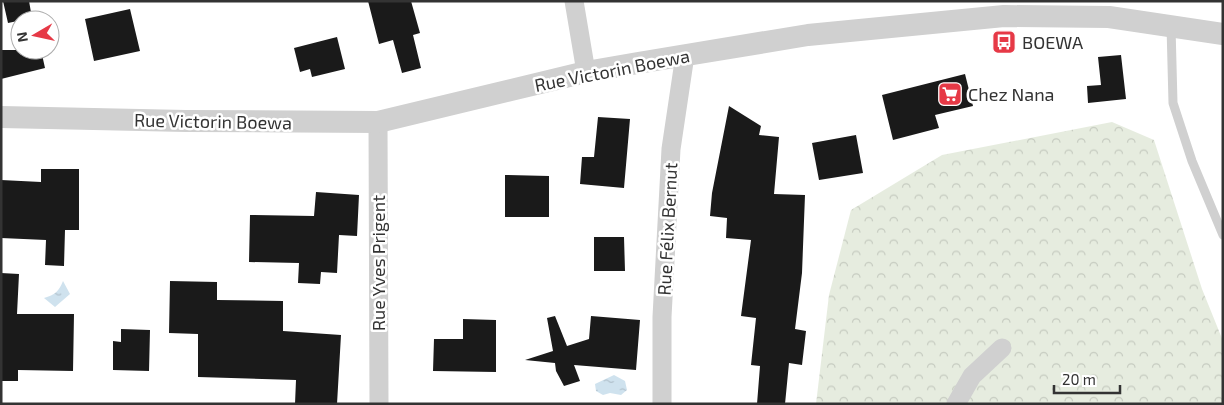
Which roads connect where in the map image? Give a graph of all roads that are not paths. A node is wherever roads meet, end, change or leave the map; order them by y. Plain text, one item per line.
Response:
1 (574, 1) edge
2 (1171, 26) junction
3 (1223, 34) edge
4 (685, 55) junction
5 (586, 72) junction
6 (1, 117) edge
7 (378, 122) junction
8 (1223, 235) edge
9 (1002, 348) dead end
10 (379, 404) edge
11 (662, 404) edge
12 (956, 404) edge

1 - 5 street
2 - 3 street, Rue Victorin Boewa
2 - 4 street, Rue Victorin Boewa
2 - 8 lane
4 - 5 street, Rue Victorin Boewa
4 - 11 street, Rue Félix Bernut
5 - 7 street, Rue Victorin Boewa
6 - 7 street, Rue Victorin Boewa
7 - 10 street, Rue Yves Prigent
9 - 12 street

